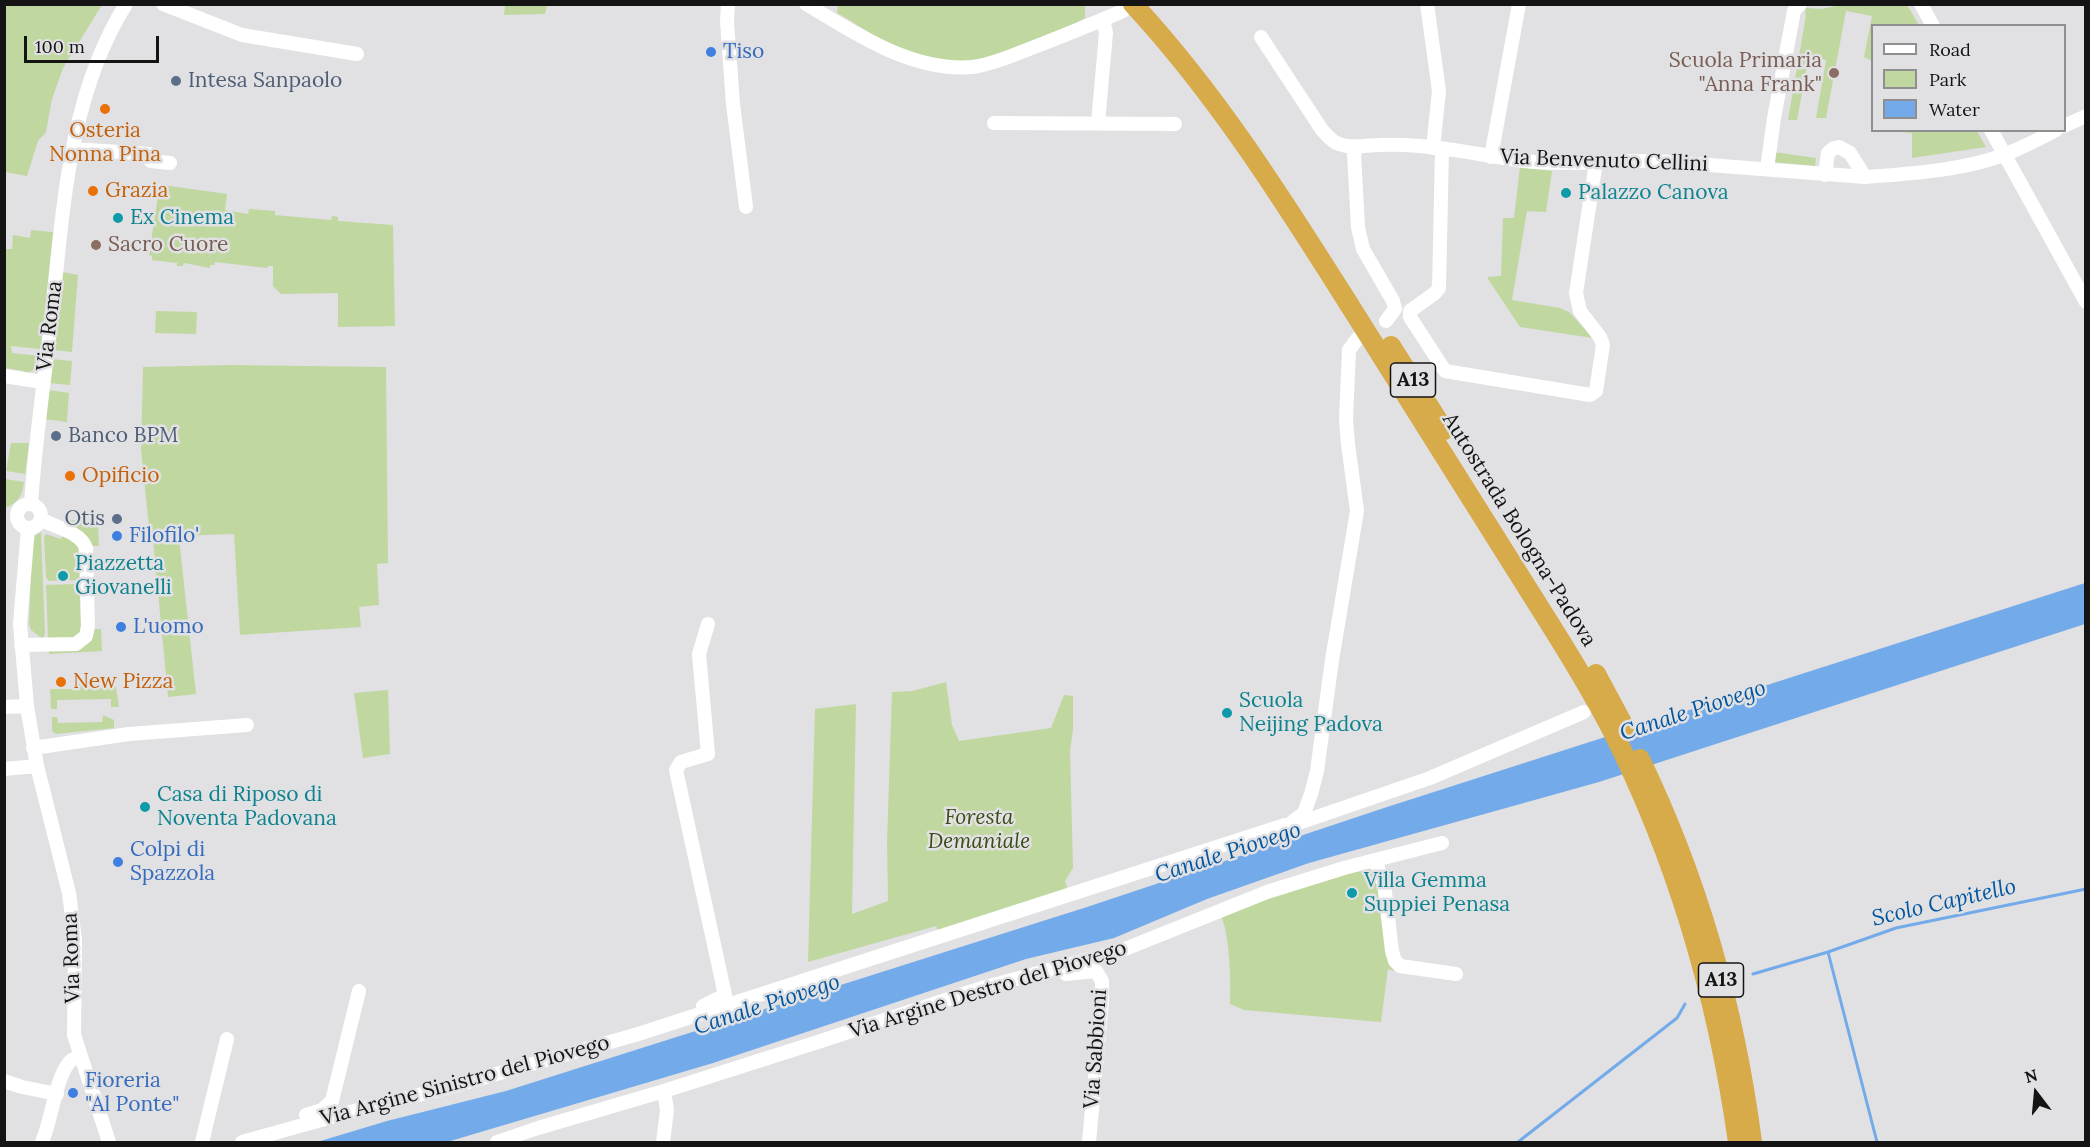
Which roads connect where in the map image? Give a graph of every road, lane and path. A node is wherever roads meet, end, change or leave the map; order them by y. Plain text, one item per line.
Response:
1 (126, 4) edge
2 (163, 4) edge
3 (728, 4) edge
4 (806, 4) edge
5 (1148, 4) edge
6 (1519, 4) edge
7 (1800, 4) edge
8 (1921, 4) edge
9 (1432, 6) edge
10 (1128, 8) edge
11 (1103, 19) junction
12 (1932, 24) edge
13 (1261, 37) dead end
14 (357, 54) dead end
15 (1215, 92) junction
16 (2085, 116) edge
17 (994, 123) dead end
18 (1098, 123) junction
19 (1175, 124) dead end
20 (2066, 125) edge
21 (1992, 132) edge
22 (2052, 132) edge
23 (1357, 148) junction
24 (73, 149) junction
25 (1438, 149) junction
26 (2004, 155) junction
27 (1491, 157) junction
28 (1596, 162) junction
29 (170, 163) dead end
30 (1767, 169) junction
31 (1825, 175) junction
32 (1865, 177) junction
33 (746, 207) dead end
34 (2085, 302) edge
35 (1386, 321) dead end
36 (1358, 338) dead end
37 (4, 376) edge
38 (43, 382) junction
39 (31, 504) junction
40 (10, 515) edge
41 (41, 519) junction
42 (28, 528) junction
43 (708, 624) dead end
44 (21, 645) junction
45 (27, 706) junction
46 (4, 707) edge
47 (1584, 712) dead end
48 (247, 725) dead end
49 (33, 748) junction
50 (37, 766) junction
51 (4, 769) edge
52 (1661, 823) junction
53 (1285, 825) junction
54 (1442, 843) dead end
55 (1375, 860) junction
56 (1049, 970) junction
57 (1456, 974) dead end
58 (359, 991) dead end
59 (687, 1018) junction
60 (227, 1039) dead end
61 (80, 1056) junction
62 (4, 1081) edge
63 (664, 1091) junction
64 (57, 1094) junction
65 (42, 1143) edge
66 (109, 1143) edge
67 (202, 1143) edge
68 (239, 1143) edge
69 (497, 1143) edge
70 (663, 1143) edge
71 (1089, 1143) edge
72 (1738, 1143) edge
73 (1752, 1143) edge

1 - 24 street, Via Roma
2 - 14 street
3 - 33 street
4 - 11 street
5 - 15 highway, Autostrada Bologna-Padova / A13
6 - 27 street
7 - 30 street
8 - 12 street
9 - 25 street
10 - 11 street
10 - 15 highway, Autostrada Bologna-Padova / A13
11 - 18 street
13 - 23 street
15 - 52 highway, Autostrada Bologna-Padova / A13
16 - 20 street
17 - 18 street
18 - 19 street
21 - 26 street
22 - 26 street, Via Benvenuto Cellini
23 - 25 street, Via Benvenuto Cellini
23 - 35 street
24 - 29 street
24 - 38 street, Via Roma
25 - 27 street, Via Benvenuto Cellini
25 - 28 street
26 - 32 street, Via Benvenuto Cellini
26 - 34 street
27 - 28 street, Via Benvenuto Cellini
28 - 30 street, Via Benvenuto Cellini
30 - 31 street, Via Benvenuto Cellini
31 - 32 street, Via Benvenuto Cellini
31 - 32 street
36 - 53 street
37 - 38 street
38 - 39 street, Via Roma
39 - 40 street
39 - 41 street
40 - 42 street
41 - 42 street
41 - 44 street
42 - 44 street, Via Roma
43 - 59 street, Via Argine Sinistro del Piovego
44 - 45 street, Via Roma
45 - 46 street
45 - 49 street, Via Roma
47 - 53 street, Via Argine Sinistro del Piovego
48 - 49 street
49 - 50 street, Via Roma
50 - 51 street
50 - 61 street, Via Roma
52 - 72 highway, Autostrada Bologna-Padova / A13
52 - 73 highway, Autostrada Bologna-Padova / A13
53 - 59 street, Via Argine Sinistro del Piovego
54 - 55 street, Via Argine Destro del Piovego
55 - 56 street, Via Argine Destro del Piovego
55 - 57 street
56 - 63 street, Via Argine Destro del Piovego
56 - 71 street, Via Sabbioni
58 - 68 street, Via Argine Sinistro del Piovego
59 - 68 street, Via Argine Sinistro del Piovego
60 - 67 street
61 - 64 street
61 - 66 street, Via Roma
62 - 64 street
63 - 69 street, Via Argine Destro del Piovego
63 - 70 street
64 - 65 street

